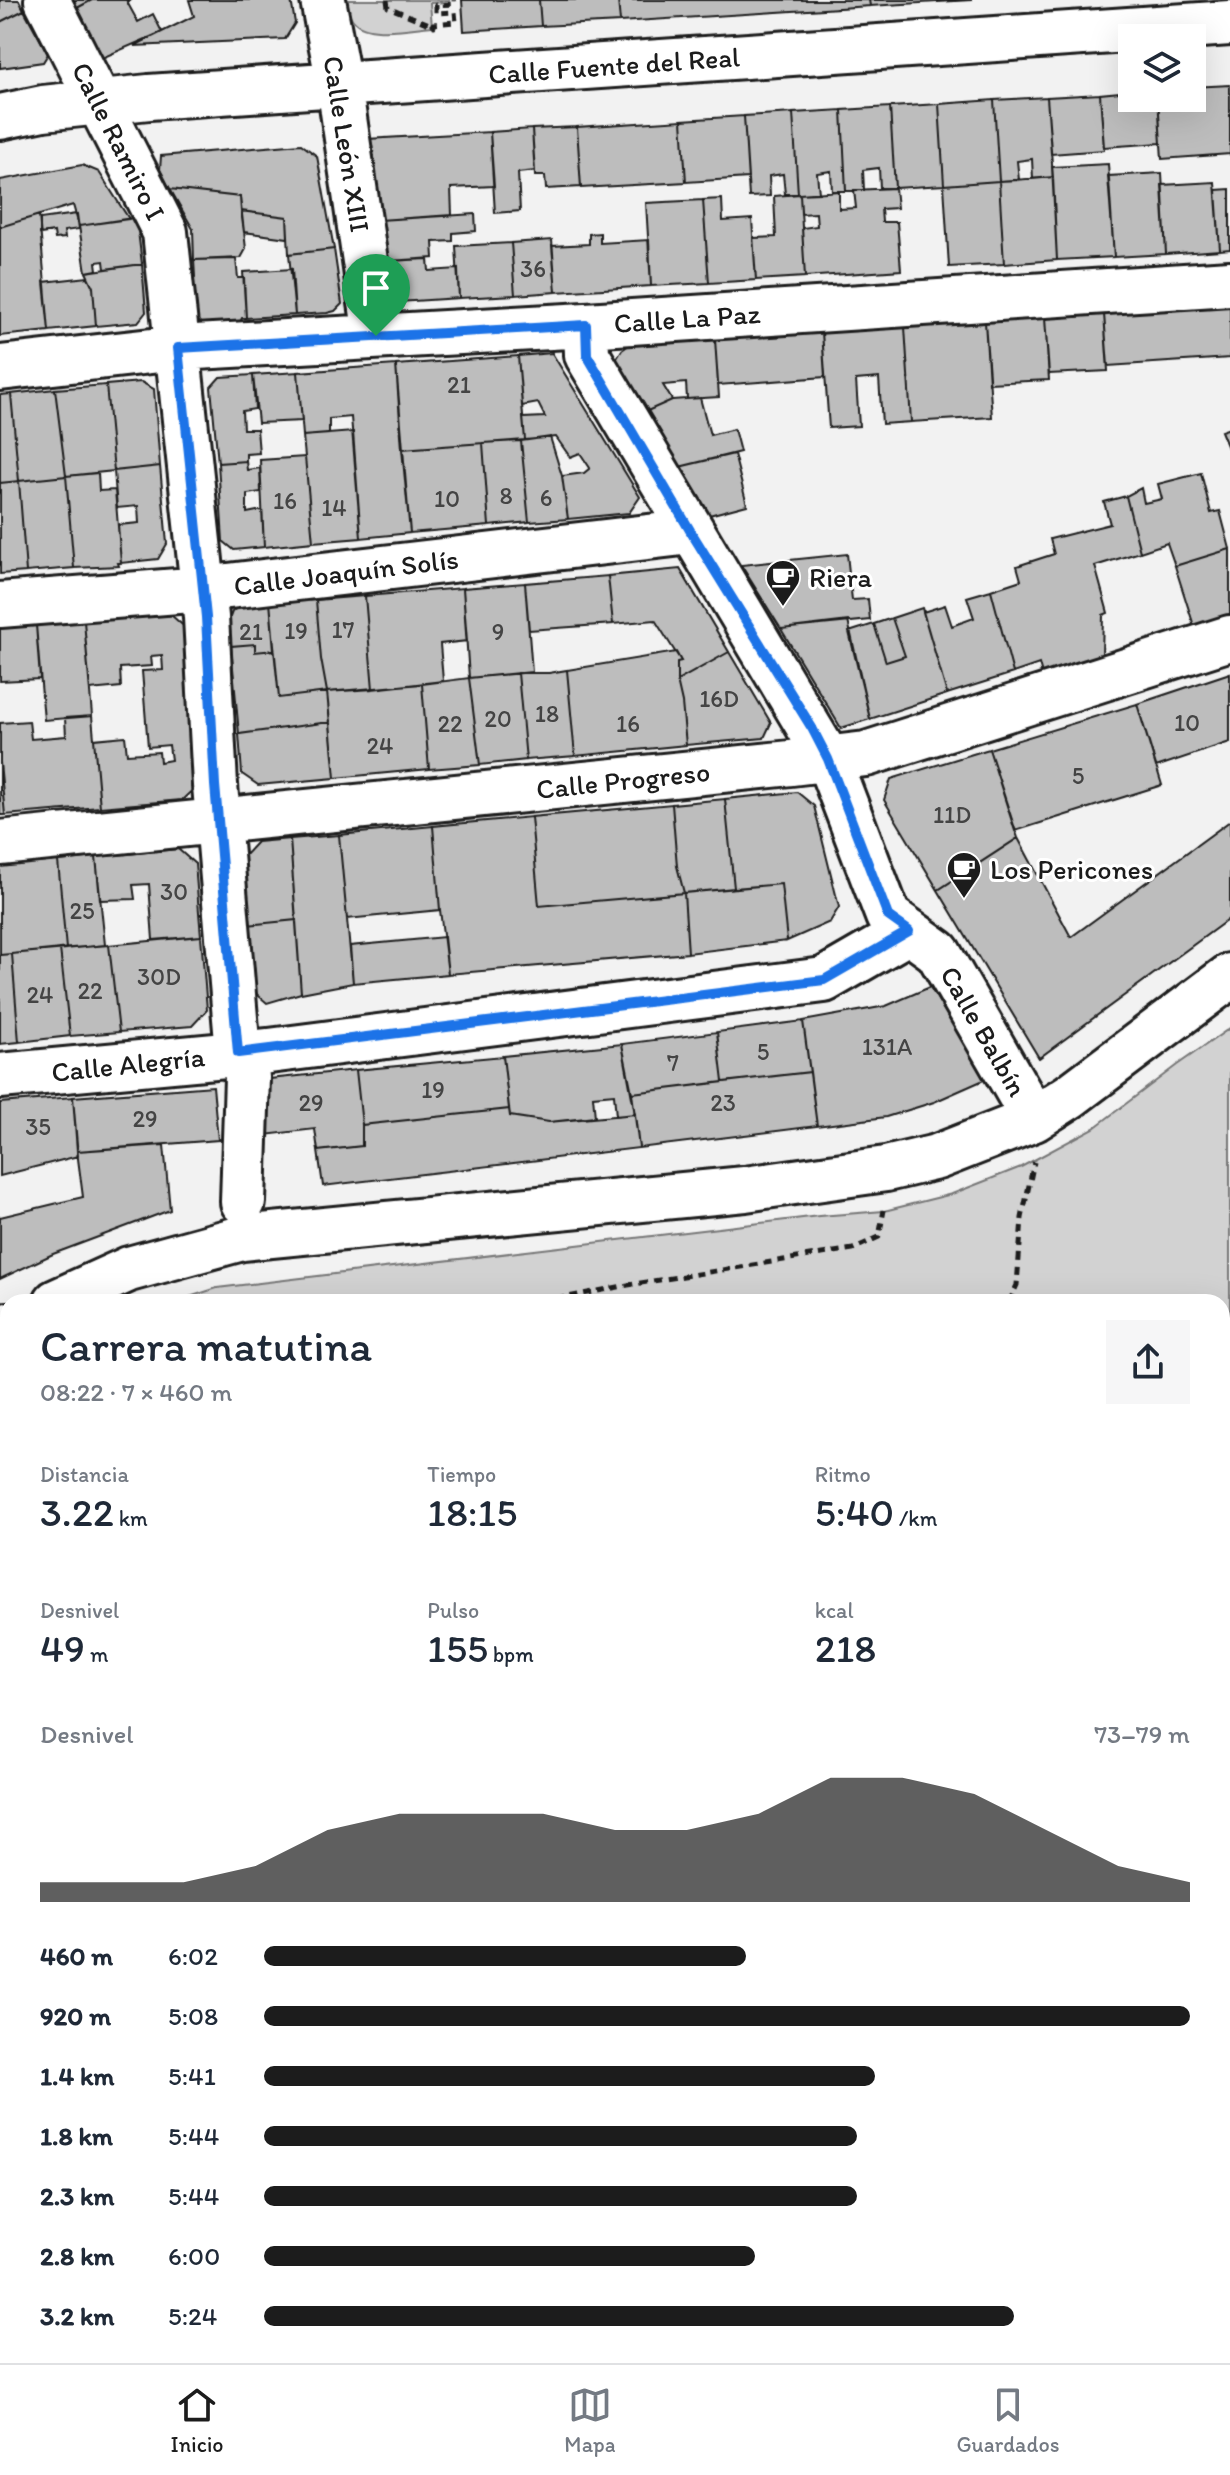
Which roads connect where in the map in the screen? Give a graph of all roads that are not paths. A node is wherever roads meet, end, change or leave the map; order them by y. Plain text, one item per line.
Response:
1 (47, 0) edge
2 (323, 0) edge
3 (1230, 23) edge
4 (339, 84) junction
5 (101, 102) junction
6 (0, 117) edge
7 (1230, 283) edge
8 (586, 325) junction
9 (376, 336) junction
10 (178, 348) junction
11 (0, 368) edge
12 (691, 532) junction
13 (203, 589) junction
14 (0, 605) edge
15 (1230, 638) edge
16 (828, 759) junction
17 (218, 820) junction
18 (0, 843) edge
19 (909, 931) junction
20 (1230, 976) edge
21 (243, 1065) junction
22 (0, 1076) edge
23 (1036, 1136) junction
24 (243, 1202) dead end
25 (74, 1294) edge

1 - 5 street, Calle Ramiro I
2 - 4 street, Calle León XIII
3 - 4 street, Calle Fuente del Real
4 - 5 street, Calle Fuente del Real
4 - 9 street, Calle León XIII
5 - 6 street, Calle Fuente del Real
5 - 10 street, Calle Ramiro I
7 - 8 street, Calle La Paz
8 - 9 street, Calle La Paz
8 - 12 street, Calle Balbín
9 - 10 street, Calle La Paz
10 - 11 street, Calle La Paz
10 - 13 street, Calle Ramiro I
12 - 13 street, Calle Joaquín Solís
12 - 16 street, Calle Balbín
13 - 14 street, Calle Joaquín Solís
13 - 17 street, Calle Ramiro I
15 - 16 street, Calle Progreso
16 - 17 street, Calle Progreso
16 - 19 street, Calle Balbín
17 - 18 street, Calle Progreso
17 - 21 street, Calle Ramiro I
19 - 21 street, Calle Alegría
19 - 23 street, Calle Balbín
20 - 23 street
21 - 22 street, Calle Alegría
21 - 24 street, Calle Ramiro I
23 - 25 street

